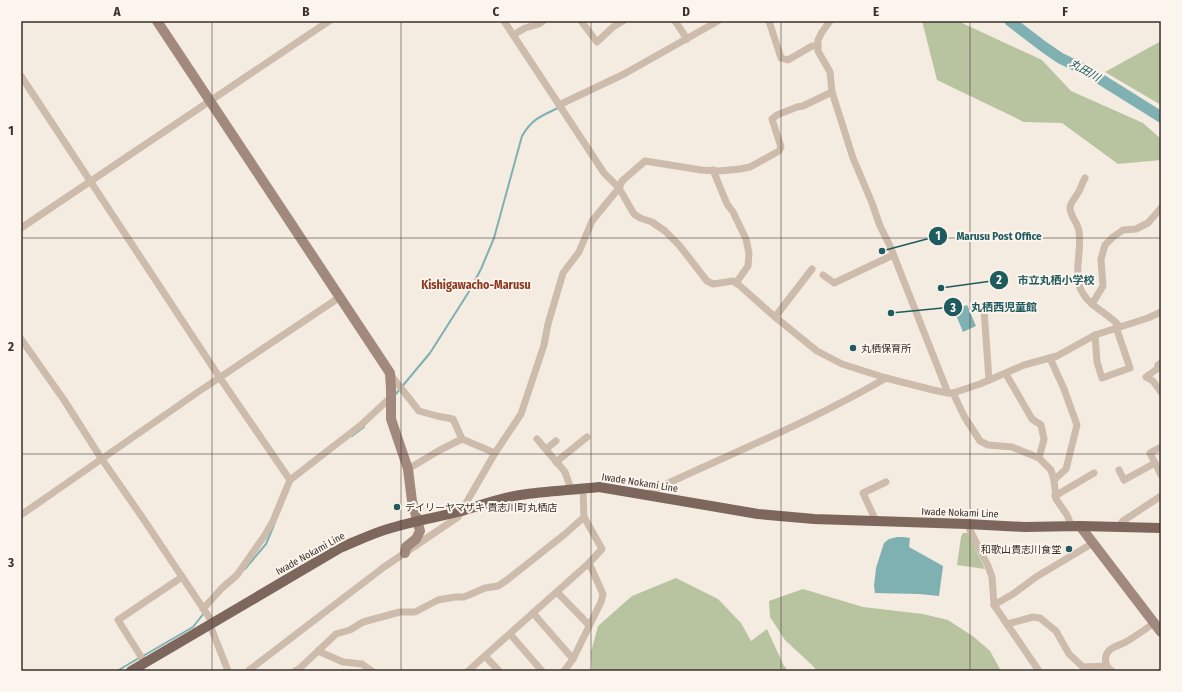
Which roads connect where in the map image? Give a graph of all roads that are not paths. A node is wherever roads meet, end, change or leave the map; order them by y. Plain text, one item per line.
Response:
1 (157, 21) edge
2 (329, 21) edge
3 (504, 21) edge
4 (543, 21) edge
5 (581, 21) edge
6 (623, 21) edge
7 (675, 21) edge
8 (718, 21) edge
9 (769, 21) edge
10 (830, 21) edge
11 (513, 35) junction
12 (687, 39) junction
13 (818, 46) junction
14 (21, 76) edge
15 (832, 92) junction
16 (210, 100) junction
17 (560, 105) junction
18 (713, 170) junction
19 (1085, 178) dead end
20 (90, 181) junction
21 (619, 188) junction
22 (1161, 208) edge
23 (21, 228) edge
24 (893, 255) junction
25 (812, 269) dead end
26 (823, 275) dead end
27 (736, 283) junction
28 (340, 297) junction
29 (1092, 304) junction
30 (984, 310) dead end
31 (1161, 312) edge
32 (775, 317) junction
33 (1117, 327) junction
34 (1095, 335) junction
35 (21, 338) edge
36 (1050, 358) junction
37 (1161, 363) edge
38 (390, 373) junction
39 (1006, 374) junction
40 (220, 378) junction
41 (886, 378) junction
42 (990, 380) junction
43 (1161, 392) edge
44 (950, 393) junction
45 (391, 397) junction
46 (587, 437) dead end
47 (462, 439) junction
48 (538, 439) dead end
49 (556, 441) dead end
50 (1161, 447) edge
51 (546, 449) junction
52 (495, 453) junction
53 (102, 458) junction
54 (1039, 458) junction
55 (556, 462) junction
56 (1155, 463) junction
57 (408, 469) junction
58 (1118, 470) dead end
59 (1094, 472) dead end
60 (1161, 475) edge
61 (290, 480) junction
62 (1054, 480) junction
63 (886, 482) dead end
64 (583, 489) junction
65 (571, 490) junction
66 (650, 495) junction
67 (1055, 496) junction
68 (1161, 496) edge
69 (462, 511) junction
70 (21, 515) edge
71 (584, 517) junction
72 (876, 521) junction
73 (417, 522) junction
74 (966, 524) junction
75 (1076, 527) junction
76 (1118, 527) junction
77 (1161, 528) edge
78 (1093, 543) junction
79 (405, 553) junction
80 (589, 563) junction
81 (182, 577) junction
82 (557, 592) junction
83 (994, 605) junction
84 (203, 609) junction
85 (533, 613) junction
86 (1154, 623) junction
87 (211, 624) junction
88 (1007, 624) junction
89 (589, 625) junction
90 (1161, 632) edge
91 (510, 634) junction
92 (318, 651) junction
93 (485, 656) junction
94 (573, 659) junction
95 (146, 663) junction
96 (1110, 668) edge
97 (131, 671) edge
98 (228, 671) edge
99 (248, 671) edge
100 (295, 671) edge
101 (372, 671) edge
102 (468, 671) edge
103 (499, 671) edge
104 (542, 671) edge
105 (564, 671) edge
106 (1039, 671) edge

1 - 16 street
2 - 16 street
3 - 11 street
4 - 11 street
5 - 6 street
7 - 12 street
8 - 12 street
9 - 13 street
10 - 13 street
11 - 17 street
12 - 17 street
13 - 15 street
14 - 20 street
15 - 18 street
15 - 24 street
16 - 20 street
16 - 28 street
17 - 21 street
18 - 21 street
18 - 27 street
19 - 29 street
20 - 23 street
20 - 40 street
21 - 27 street
21 - 52 street
22 - 29 street
24 - 26 street
24 - 44 street
25 - 32 street
27 - 32 street
28 - 38 street
28 - 40 street
29 - 33 street
30 - 42 street
31 - 33 street
32 - 41 street
33 - 34 street
33 - 34 street
34 - 36 street
35 - 53 street
36 - 39 street
36 - 62 street
37 - 43 street
38 - 45 street
38 - 47 street
39 - 42 street
39 - 54 street
40 - 53 street
40 - 61 street
41 - 44 street
41 - 66 street
42 - 44 street
44 - 54 street
45 - 57 street
45 - 61 street
46 - 55 street
47 - 52 street
47 - 57 street
48 - 51 street
49 - 51 street
50 - 56 street
51 - 55 street
52 - 69 street
53 - 70 street
53 - 81 street
54 - 62 street
55 - 65 street
56 - 58 street
56 - 60 street
57 - 73 street
59 - 67 street
61 - 84 street
62 - 67 street
63 - 72 street
64 - 65 main road, Iwade Nokami Line
64 - 66 main road, Iwade Nokami Line
64 - 71 street
65 - 69 main road, Iwade Nokami Line
66 - 72 main road, Iwade Nokami Line
67 - 75 street
68 - 76 street
69 - 73 main road, Iwade Nokami Line
69 - 79 street
71 - 80 street
71 - 92 street
72 - 74 main road, Iwade Nokami Line
73 - 79 street
73 - 87 main road, Iwade Nokami Line
74 - 75 main road, Iwade Nokami Line
74 - 83 street
75 - 76 main road, Iwade Nokami Line
75 - 78 street
76 - 77 main road, Iwade Nokami Line
78 - 83 street
78 - 86 street
79 - 99 street
80 - 82 street
80 - 89 street
81 - 84 street
81 - 95 street
82 - 85 street
82 - 89 street
83 - 88 street
84 - 87 street
85 - 91 street
85 - 94 street
86 - 90 street
86 - 96 street
87 - 95 main road, Iwade Nokami Line
87 - 98 street
88 - 96 street
88 - 106 street
89 - 94 street
91 - 93 street
91 - 104 street
92 - 100 street
92 - 101 street
93 - 102 street
93 - 103 street
94 - 105 street
95 - 97 main road, Iwade Nokami Line

